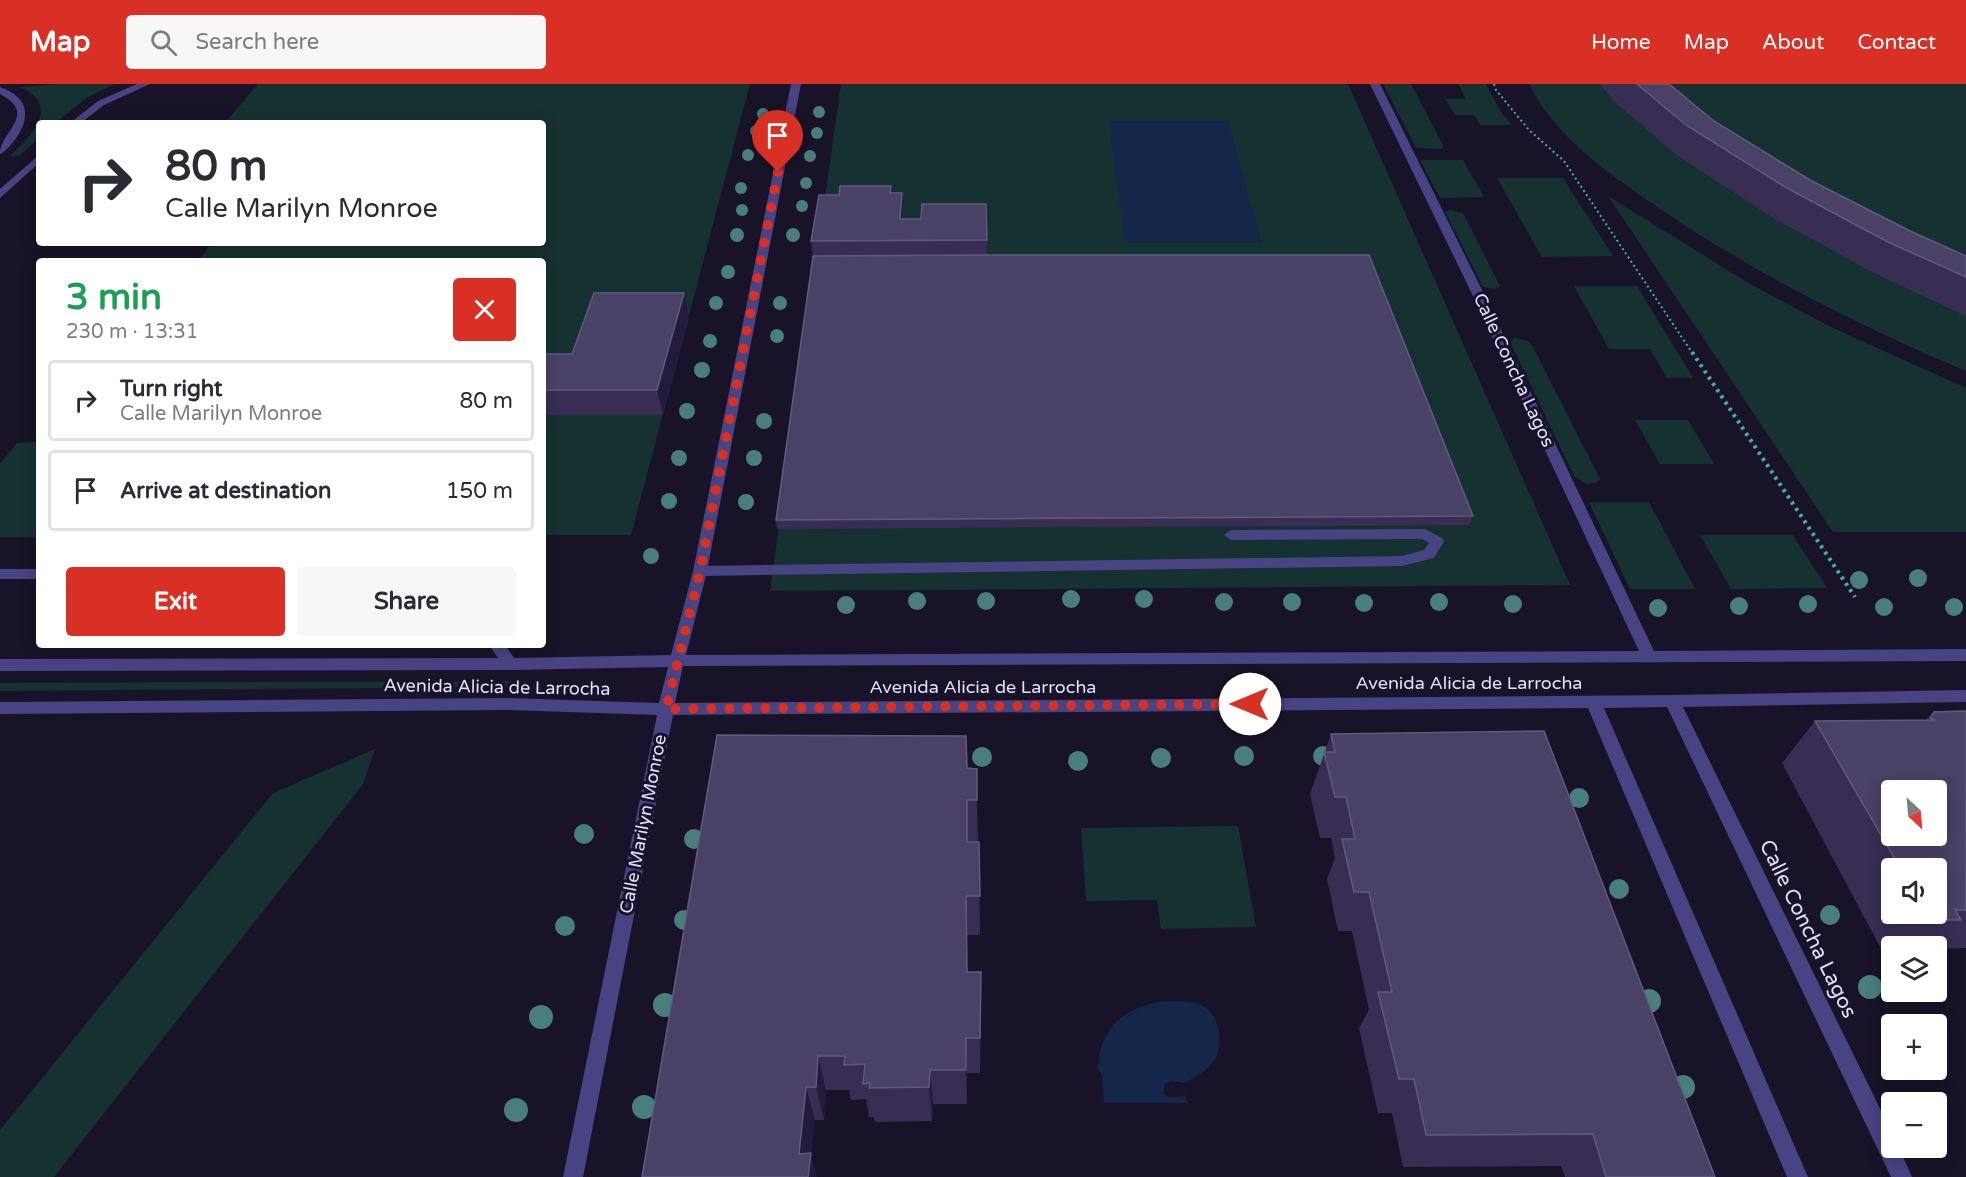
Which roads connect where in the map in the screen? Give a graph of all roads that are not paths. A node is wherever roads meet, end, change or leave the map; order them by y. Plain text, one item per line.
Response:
1 (145, 84) edge
2 (796, 84) edge
3 (1375, 84) edge
4 (0, 90) edge
5 (79, 120) edge
6 (0, 151) edge
7 (36, 161) edge
8 (0, 195) edge
9 (1231, 535) dead end
10 (700, 571) junction
11 (0, 574) edge
12 (36, 574) edge
13 (499, 648) edge
14 (1966, 655) edge
15 (1650, 658) junction
16 (677, 660) junction
17 (510, 664) junction
18 (0, 665) edge
19 (1966, 696) edge
20 (1593, 701) junction
21 (1672, 701) junction
22 (0, 708) edge
23 (666, 709) junction
24 (573, 1177) edge
25 (1798, 1177) edge
26 (1902, 1177) edge

1 - 5 street
2 - 10 street, Calle Marilyn Monroe
3 - 15 street, Calle Concha Lagos
4 - 6 street
7 - 8 street
9 - 10 street
10 - 16 street, Calle Marilyn Monroe
11 - 12 street
13 - 17 street, Avenida Alicia de Larrocha
14 - 15 street, Avenida Alicia de Larrocha
15 - 16 street, Avenida Alicia de Larrocha
16 - 17 street, Avenida Alicia de Larrocha
16 - 23 street, Calle Marilyn Monroe
17 - 18 street, Avenida Alicia de Larrocha
19 - 21 street, Avenida Alicia de Larrocha
20 - 21 street, Avenida Alicia de Larrocha
20 - 23 street, Avenida Alicia de Larrocha
20 - 25 street
21 - 26 street, Calle Concha Lagos
22 - 23 street, Avenida Alicia de Larrocha
23 - 24 street, Calle Marilyn Monroe

